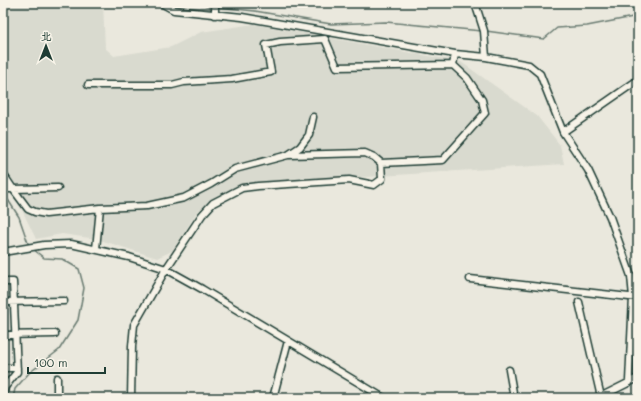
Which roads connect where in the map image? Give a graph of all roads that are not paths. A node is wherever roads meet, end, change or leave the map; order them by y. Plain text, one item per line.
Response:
1 (161, 3) edge
2 (215, 3) edge
3 (475, 3) edge
4 (215, 15) junction
5 (455, 54) junction
6 (486, 57) junction
7 (453, 65) junction
8 (638, 80) edge
9 (88, 85) dead end
10 (313, 117) dead end
11 (563, 132) junction
12 (288, 155) junction
13 (381, 163) junction
14 (3, 174) edge
15 (58, 188) dead end
16 (4, 189) edge
17 (13, 189) junction
18 (100, 208) junction
19 (96, 249) junction
20 (3, 252) edge
21 (166, 269) junction
22 (470, 279) dead end
23 (3, 282) edge
24 (635, 297) edge
25 (64, 300) dead end
26 (3, 302) edge
27 (14, 302) junction
28 (579, 302) dead end
29 (55, 334) dead end
30 (3, 335) edge
31 (16, 335) junction
32 (288, 341) junction
33 (3, 368) edge
34 (17, 368) junction
35 (509, 370) dead end
36 (57, 378) dead end
37 (638, 379) edge
38 (629, 381) junction
39 (3, 394) edge
40 (599, 397) edge
41 (57, 398) edge
42 (131, 398) edge
43 (273, 398) edge
44 (384, 398) edge
45 (514, 398) edge

1 - 4 street
2 - 4 street
3 - 6 street
4 - 5 street
5 - 6 street
5 - 7 street
6 - 11 street
7 - 9 street
7 - 13 street
8 - 11 street
10 - 12 street
11 - 24 street
12 - 13 street
12 - 18 street
13 - 21 street
14 - 17 street
15 - 17 street
16 - 17 street
17 - 18 street
18 - 19 street
19 - 20 street
19 - 21 street
21 - 32 street
21 - 42 street
22 - 24 street
23 - 27 street
24 - 38 street
25 - 27 street
26 - 27 street
27 - 31 street
28 - 40 street
29 - 31 street
30 - 31 street
31 - 34 street
32 - 43 street
32 - 44 street
33 - 34 street
34 - 39 street
35 - 45 street
36 - 41 street
37 - 38 street
38 - 40 street

